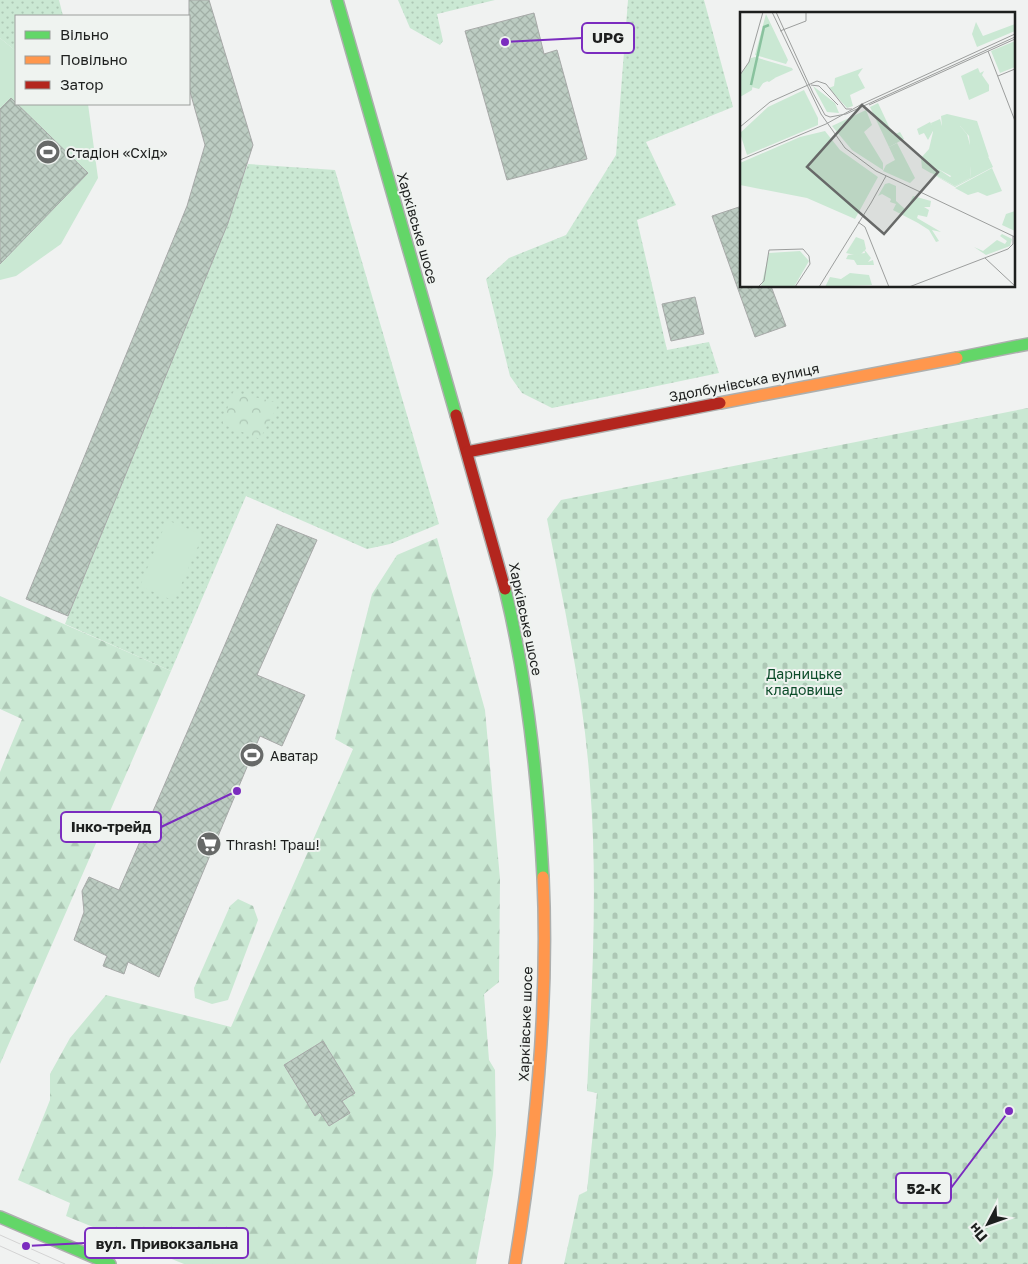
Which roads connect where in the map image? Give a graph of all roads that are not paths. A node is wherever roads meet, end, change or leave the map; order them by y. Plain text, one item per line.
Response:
1 (337, 0) edge
2 (1028, 344) edge
3 (467, 452) junction
4 (0, 1217) edge
5 (110, 1264) edge
6 (515, 1264) edge

1 - 3 main road, Харківське шосе
2 - 3 main road, Здолбунівська вулиця
3 - 6 main road, Харківське шосе
4 - 5 main road

